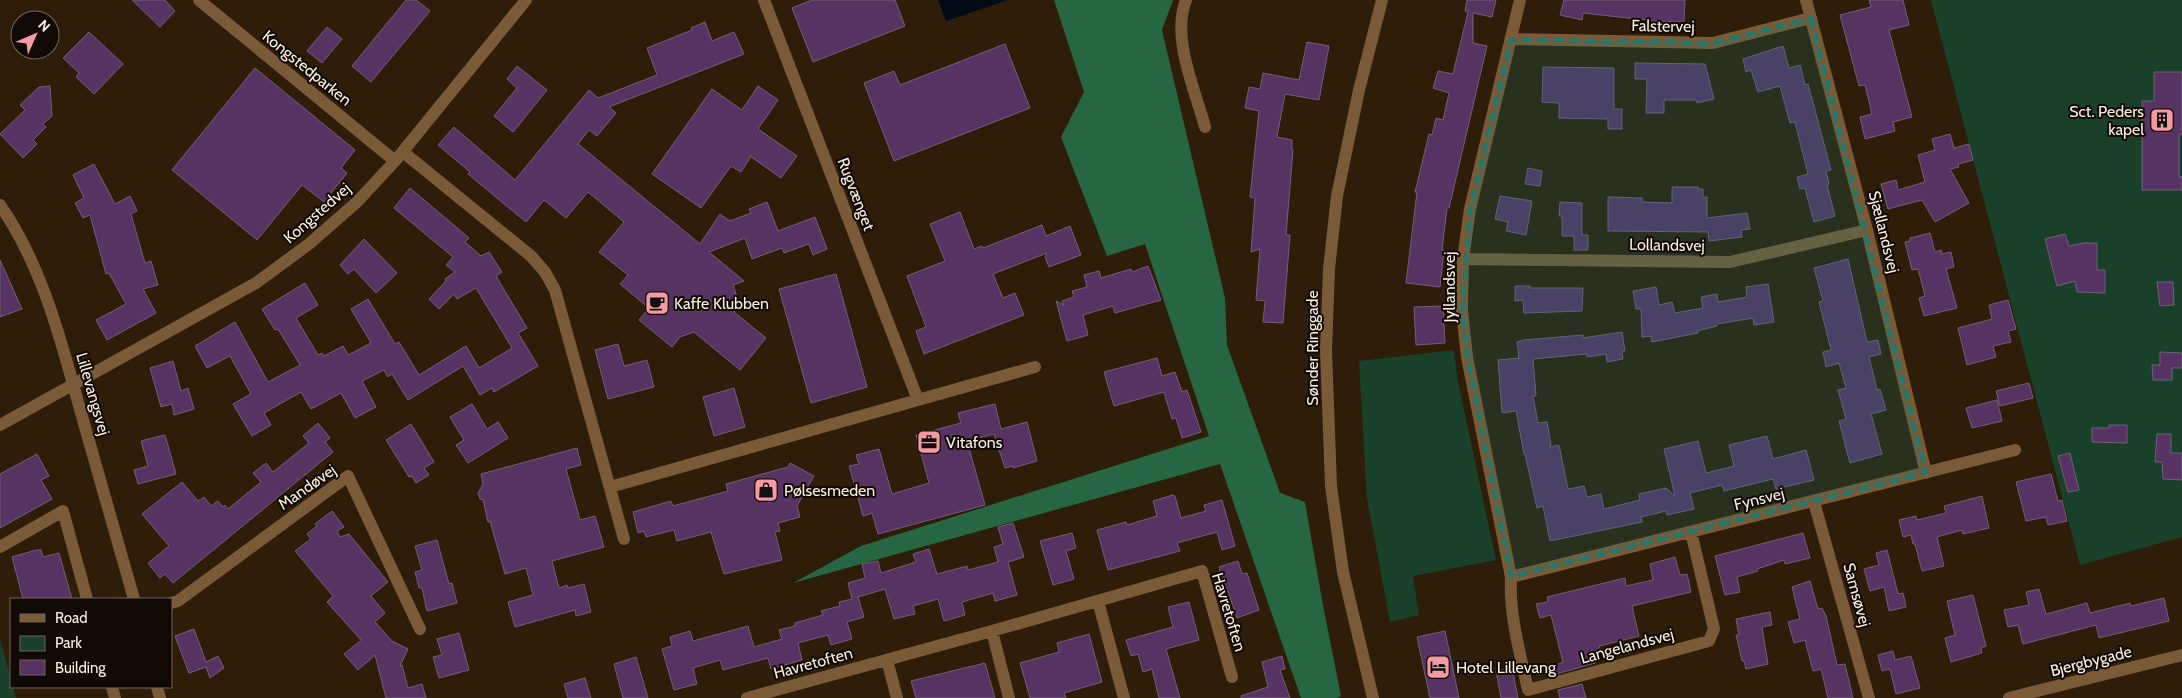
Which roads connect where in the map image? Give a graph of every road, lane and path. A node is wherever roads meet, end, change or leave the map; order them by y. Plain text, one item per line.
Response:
1 (199, 0) edge
2 (526, 0) edge
3 (764, 0) edge
4 (1186, 0) edge
5 (1382, 0) edge
6 (1520, 0) edge
7 (1806, 0) edge
8 (1811, 18) junction
9 (1511, 39) junction
10 (1205, 127) dead end
11 (399, 156) junction
12 (0, 205) edge
13 (1867, 230) junction
14 (1463, 259) junction
15 (1035, 366) dead end
16 (74, 385) junction
17 (918, 400) junction
18 (0, 425) edge
19 (2015, 450) dead end
20 (1926, 472) junction
21 (610, 487) junction
22 (1814, 502) junction
23 (1691, 532) junction
24 (624, 539) dead end
25 (0, 547) edge
26 (1511, 577) junction
27 (87, 598) edge
28 (134, 598) edge
29 (1098, 601) junction
30 (172, 603) edge
31 (420, 630) dead end
32 (992, 632) junction
33 (2182, 655) edge
34 (887, 660) junction
35 (1232, 677) dead end
36 (748, 698) edge
37 (897, 698) edge
38 (1009, 698) edge
39 (1124, 698) edge
40 (1373, 698) edge
41 (1869, 698) edge
42 (2011, 698) edge

1 - 11 street, Kongstedparken
2 - 11 street, Kongstedvej
3 - 17 street, Rugvænget
4 - 10 street
5 - 40 street, Sønder Ringgade
6 - 9 street, Jyllandsvej
7 - 8 street, Sjællandsvej
8 - 9 street, Falstervej
8 - 13 street, Sjællandsvej
9 - 14 street, Jyllandsvej
11 - 16 street, Kongstedvej
11 - 21 street
12 - 16 street, Lillevangsvej
13 - 14 street, Lollandsvej
13 - 20 street, Sjællandsvej
14 - 26 street, Jyllandsvej
15 - 17 street
16 - 18 street, Kongstedvej
16 - 28 street, Lillevangsvej
17 - 21 street
19 - 20 street, Fynsvej
20 - 22 street, Fynsvej
21 - 24 street
22 - 23 street, Fynsvej
22 - 41 street, Samsøvej
23 - 26 street, Fynsvej
23 - 26 street, Langelandsvej
25 - 27 street
29 - 32 street, Havretoften
29 - 35 street, Havretoften
29 - 39 street
30 - 31 street, Mandøvej
32 - 34 street, Havretoften
32 - 38 street
33 - 42 street, Bjergbygade
34 - 36 street, Havretoften
34 - 37 street

